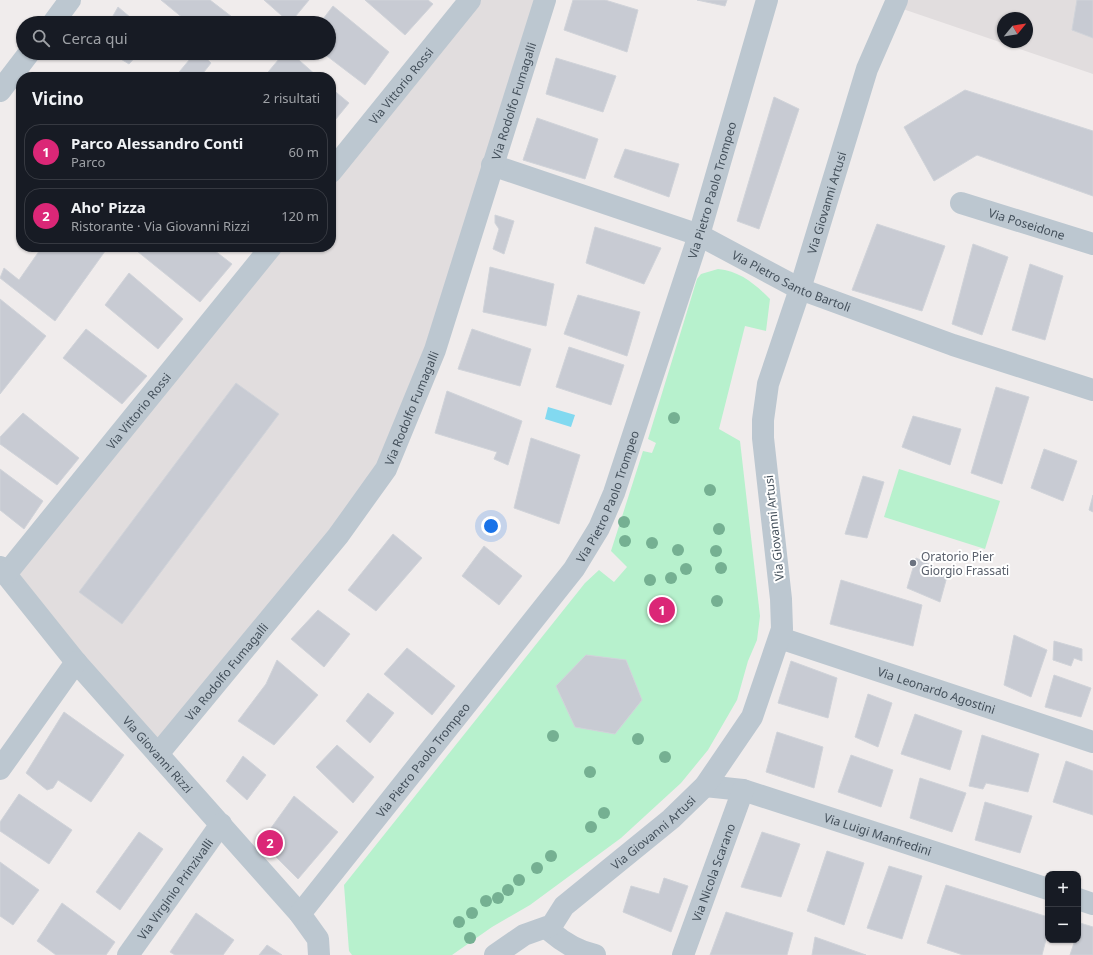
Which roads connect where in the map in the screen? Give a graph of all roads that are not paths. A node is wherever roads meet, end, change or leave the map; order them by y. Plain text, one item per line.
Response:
1 (70, 0) edge
2 (470, 0) edge
3 (545, 0) edge
4 (766, 0) edge
5 (897, 0) edge
6 (57, 16) edge
7 (24, 60) edge
8 (0, 91) edge
9 (492, 165) junction
10 (336, 166) edge
11 (961, 202) dead end
12 (699, 235) junction
13 (1093, 244) edge
14 (267, 252) edge
15 (800, 289) junction
16 (1093, 390) edge
17 (3, 571) edge
18 (780, 638) junction
19 (76, 662) junction
20 (1093, 742) edge
21 (158, 754) junction
22 (0, 769) edge
23 (705, 786) junction
24 (743, 790) junction
25 (221, 824) junction
26 (1045, 888) edge
27 (1081, 900) edge
28 (1093, 904) edge
29 (300, 914) junction
30 (552, 925) junction
31 (319, 947) edge
32 (128, 955) edge
33 (495, 955) edge
34 (595, 955) edge
35 (683, 955) edge

1 - 6 street
2 - 10 street, Via Vittorio Rossi
3 - 9 street, Via Rodolfo Fumagalli
4 - 12 street, Via Pietro Paolo Trompeo
5 - 15 street, Via Giovanni Artusi
7 - 8 street
9 - 12 street, Via Pietro Santo Bartoli
9 - 21 street, Via Rodolfo Fumagalli
11 - 13 street, Via Poseidone
12 - 15 street, Via Pietro Santo Bartoli
12 - 29 street, Via Pietro Paolo Trompeo
14 - 17 street, Via Vittorio Rossi
15 - 16 street, Via Pietro Santo Bartoli
15 - 18 street, Via Giovanni Artusi
17 - 19 street, Via Giovanni Rizzi
18 - 20 street, Via Leonardo Agostini
18 - 23 street, Via Giovanni Artusi
19 - 21 street, Via Giovanni Rizzi
19 - 22 street
21 - 25 street, Via Giovanni Rizzi
23 - 24 street, Via Luigi Manfredini
23 - 30 street, Via Giovanni Artusi
24 - 26 street, Via Luigi Manfredini
24 - 35 street, Via Nicola Scarano
25 - 29 street, Via Giovanni Rizzi
25 - 32 street, Via Virginio Prinzivalli
27 - 28 street
29 - 31 street, Via Giovanni Rizzi
30 - 33 street
30 - 34 street

